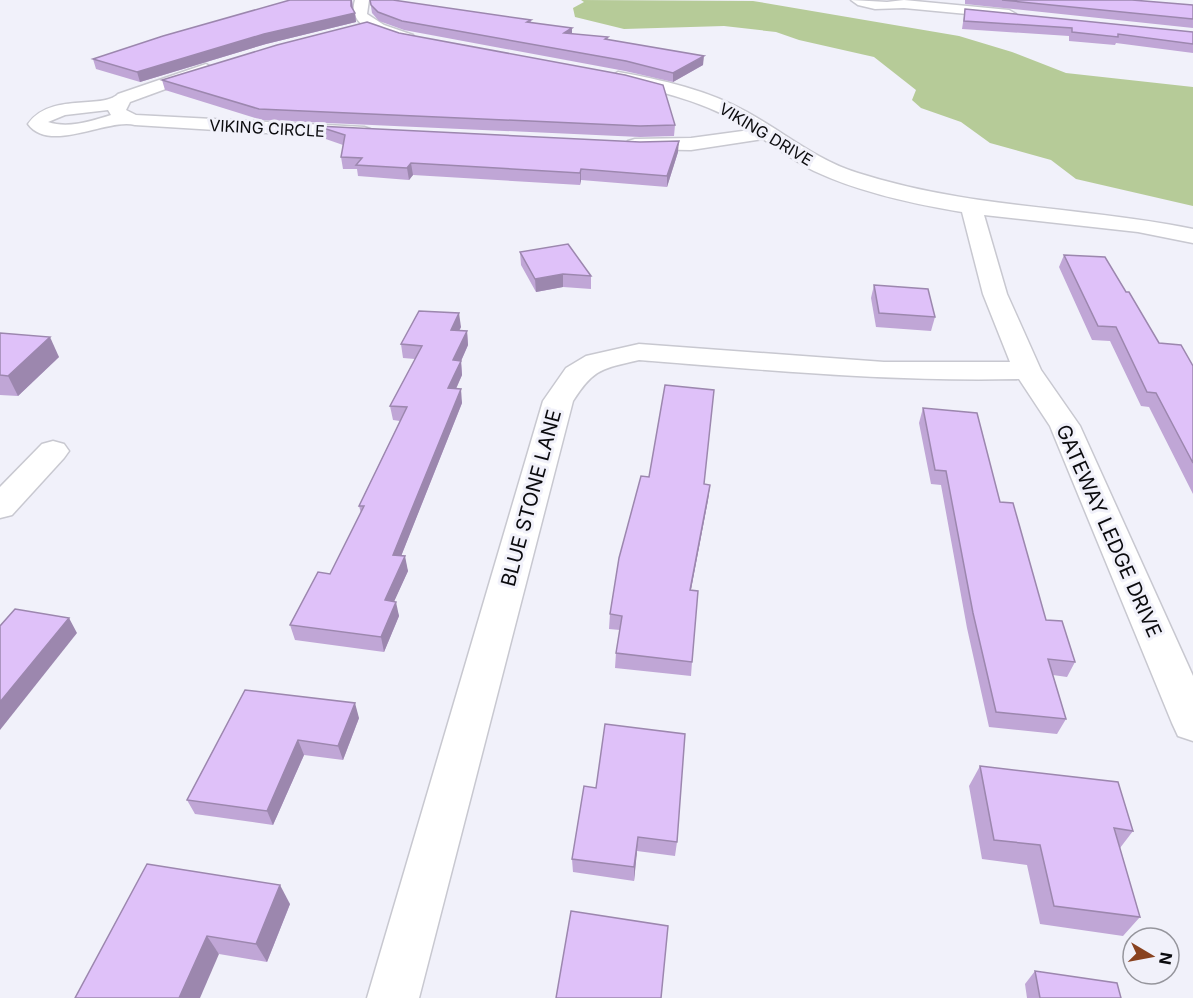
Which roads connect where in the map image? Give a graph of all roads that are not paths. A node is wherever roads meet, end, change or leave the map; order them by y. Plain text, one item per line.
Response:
1 (362, 0) edge
2 (858, 0) edge
3 (904, 2) edge
4 (1025, 16) edge
5 (423, 40) edge
6 (226, 63) edge
7 (603, 74) edge
8 (764, 133) junction
9 (377, 134) edge
10 (618, 145) edge
11 (971, 207) junction
12 (1193, 236) edge
13 (1027, 370) junction
14 (52, 452) dead end
15 (0, 507) edge
16 (1193, 723) edge
17 (393, 998) edge

1 - 5 street
2 - 3 street
3 - 4 street
6 - 9 street, VIKING CIRCLE
7 - 8 street, VIKING DRIVE
8 - 10 street
8 - 11 street, VIKING DRIVE
11 - 12 street, VIKING DRIVE
11 - 13 street, GATEWAY LEDGE DRIVE
13 - 16 street, GATEWAY LEDGE DRIVE
13 - 17 street, BLUE STONE LANE
14 - 15 street

